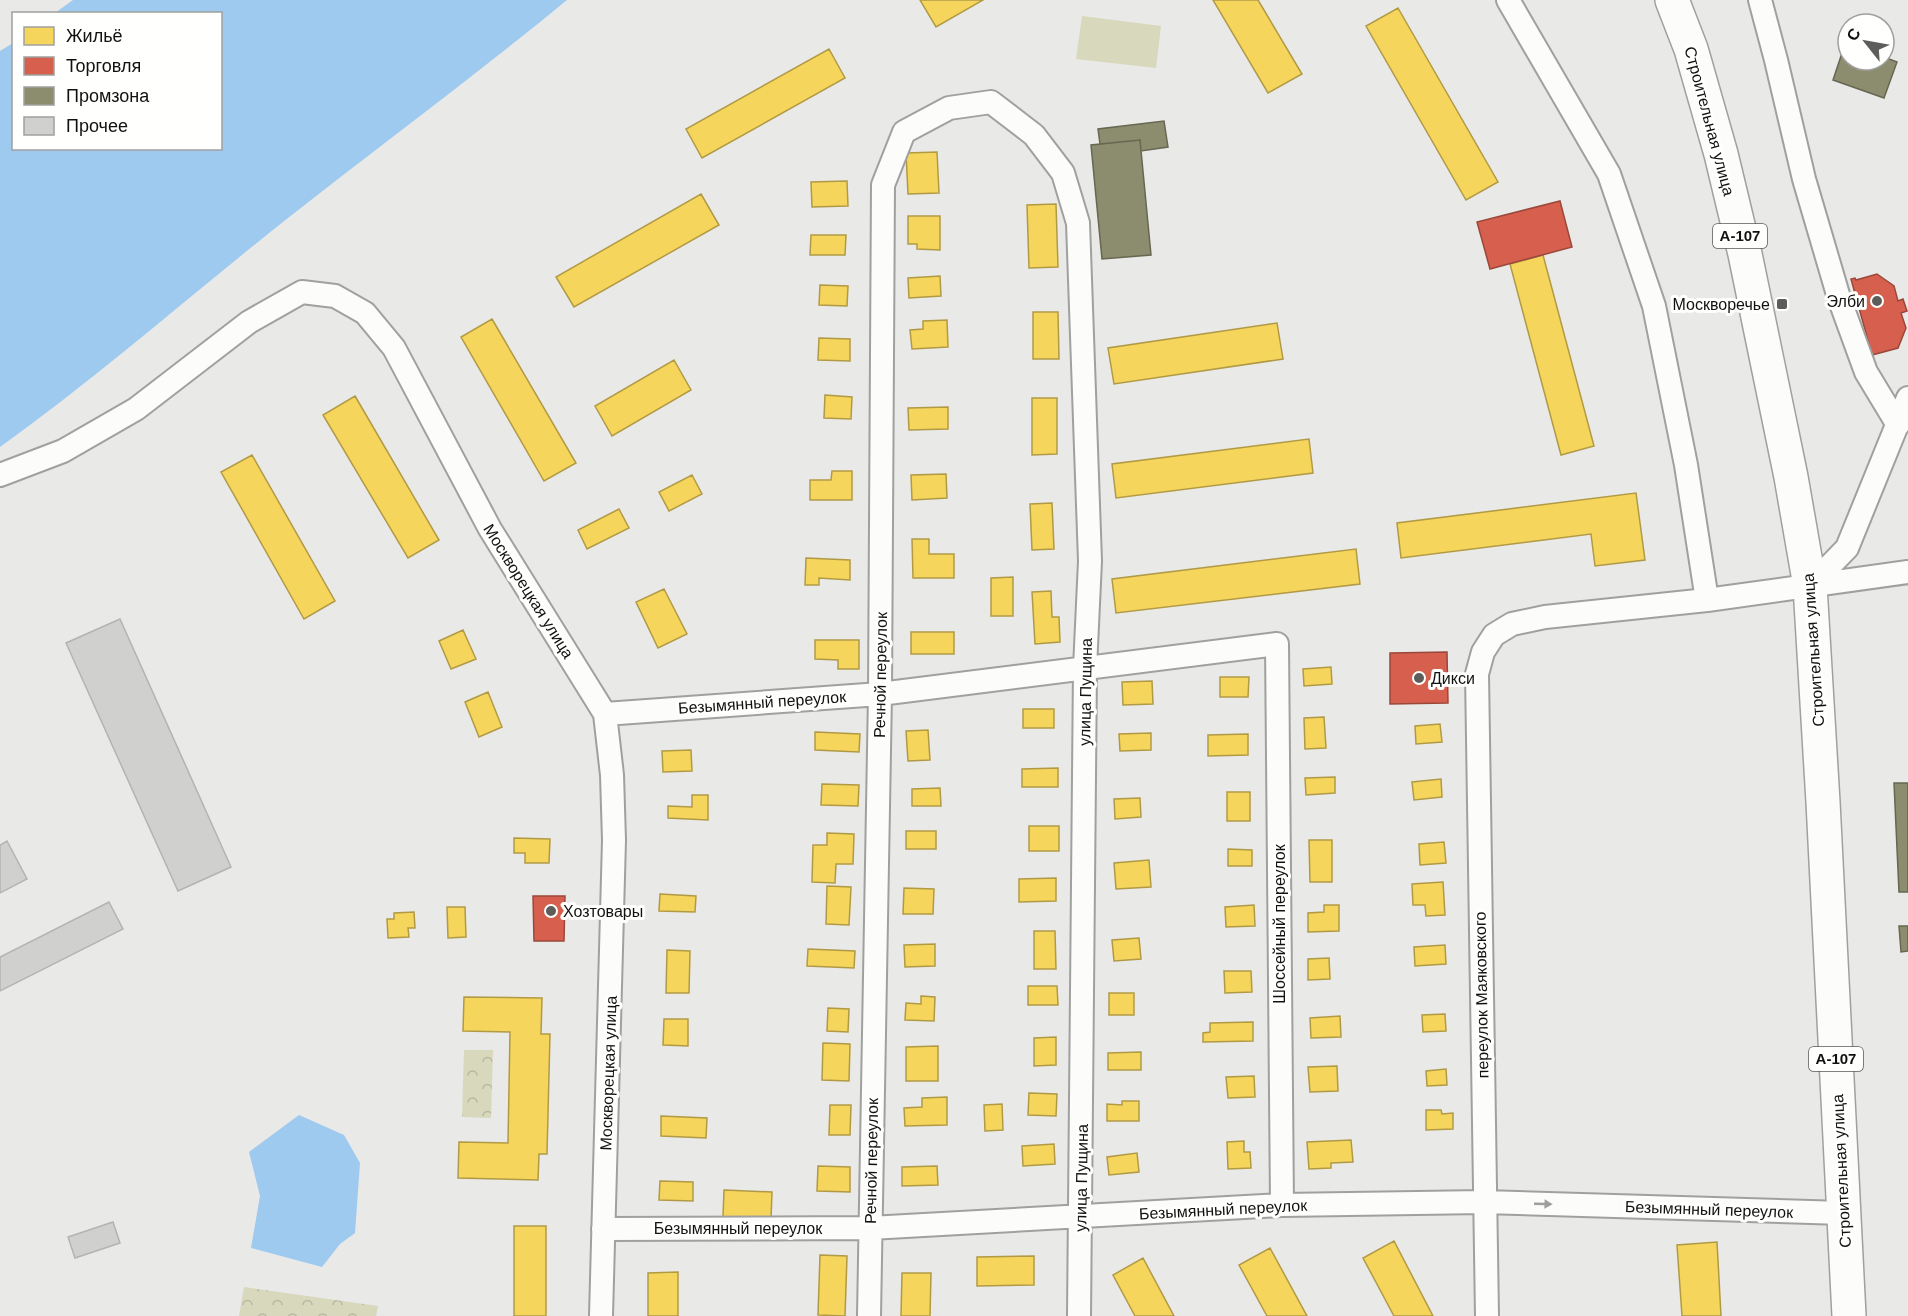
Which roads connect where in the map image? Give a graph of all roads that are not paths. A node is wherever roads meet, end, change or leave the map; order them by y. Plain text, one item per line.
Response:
1 (1508, 0) edge
2 (1672, 0) edge
3 (1760, 0) edge
4 (991, 102) joint
5 (1908, 398) edge
6 (1898, 425) junction
7 (0, 474) edge
8 (1908, 572) edge
9 (1810, 586) junction
10 (1707, 600) junction
11 (1277, 644) joint
12 (1085, 668) junction
13 (880, 694) junction
14 (605, 714) junction
15 (1484, 1202) junction
16 (1282, 1205) junction
17 (1843, 1214) junction
18 (1080, 1216) junction
19 (870, 1228) junction
20 (603, 1229) junction
21 (601, 1316) edge
22 (868, 1316) edge
23 (1079, 1316) edge
24 (1487, 1316) edge
25 (1849, 1316) edge

1 - 10 street
2 - 9 highway, Строительная улица / А-107
3 - 6 street
4 - 12 street, улица Пущина
4 - 13 street, Речной переулок
5 - 6 street
6 - 9 street
7 - 14 street, Москворецкая улица
8 - 9 street
9 - 10 street
9 - 17 highway, Строительная улица / А-107
10 - 15 street, переулок Маяковского
11 - 12 street, Безымянный переулок
11 - 16 street, Шоссейный переулок
12 - 13 street, Безымянный переулок
12 - 18 street, улица Пущина
13 - 14 street, Безымянный переулок
13 - 19 street, Речной переулок
14 - 20 street, Москворецкая улица
15 - 16 street, Безымянный переулок
15 -> 17 street, Безымянный переулок
15 - 24 street, переулок Маяковского
16 - 18 street, Безымянный переулок
17 - 25 highway, Строительная улица / А-107
18 - 19 street, Безымянный переулок
18 - 23 street, улица Пущина
19 - 20 street, Безымянный переулок
19 - 22 street, Речной переулок
20 - 21 street, Москворецкая улица

